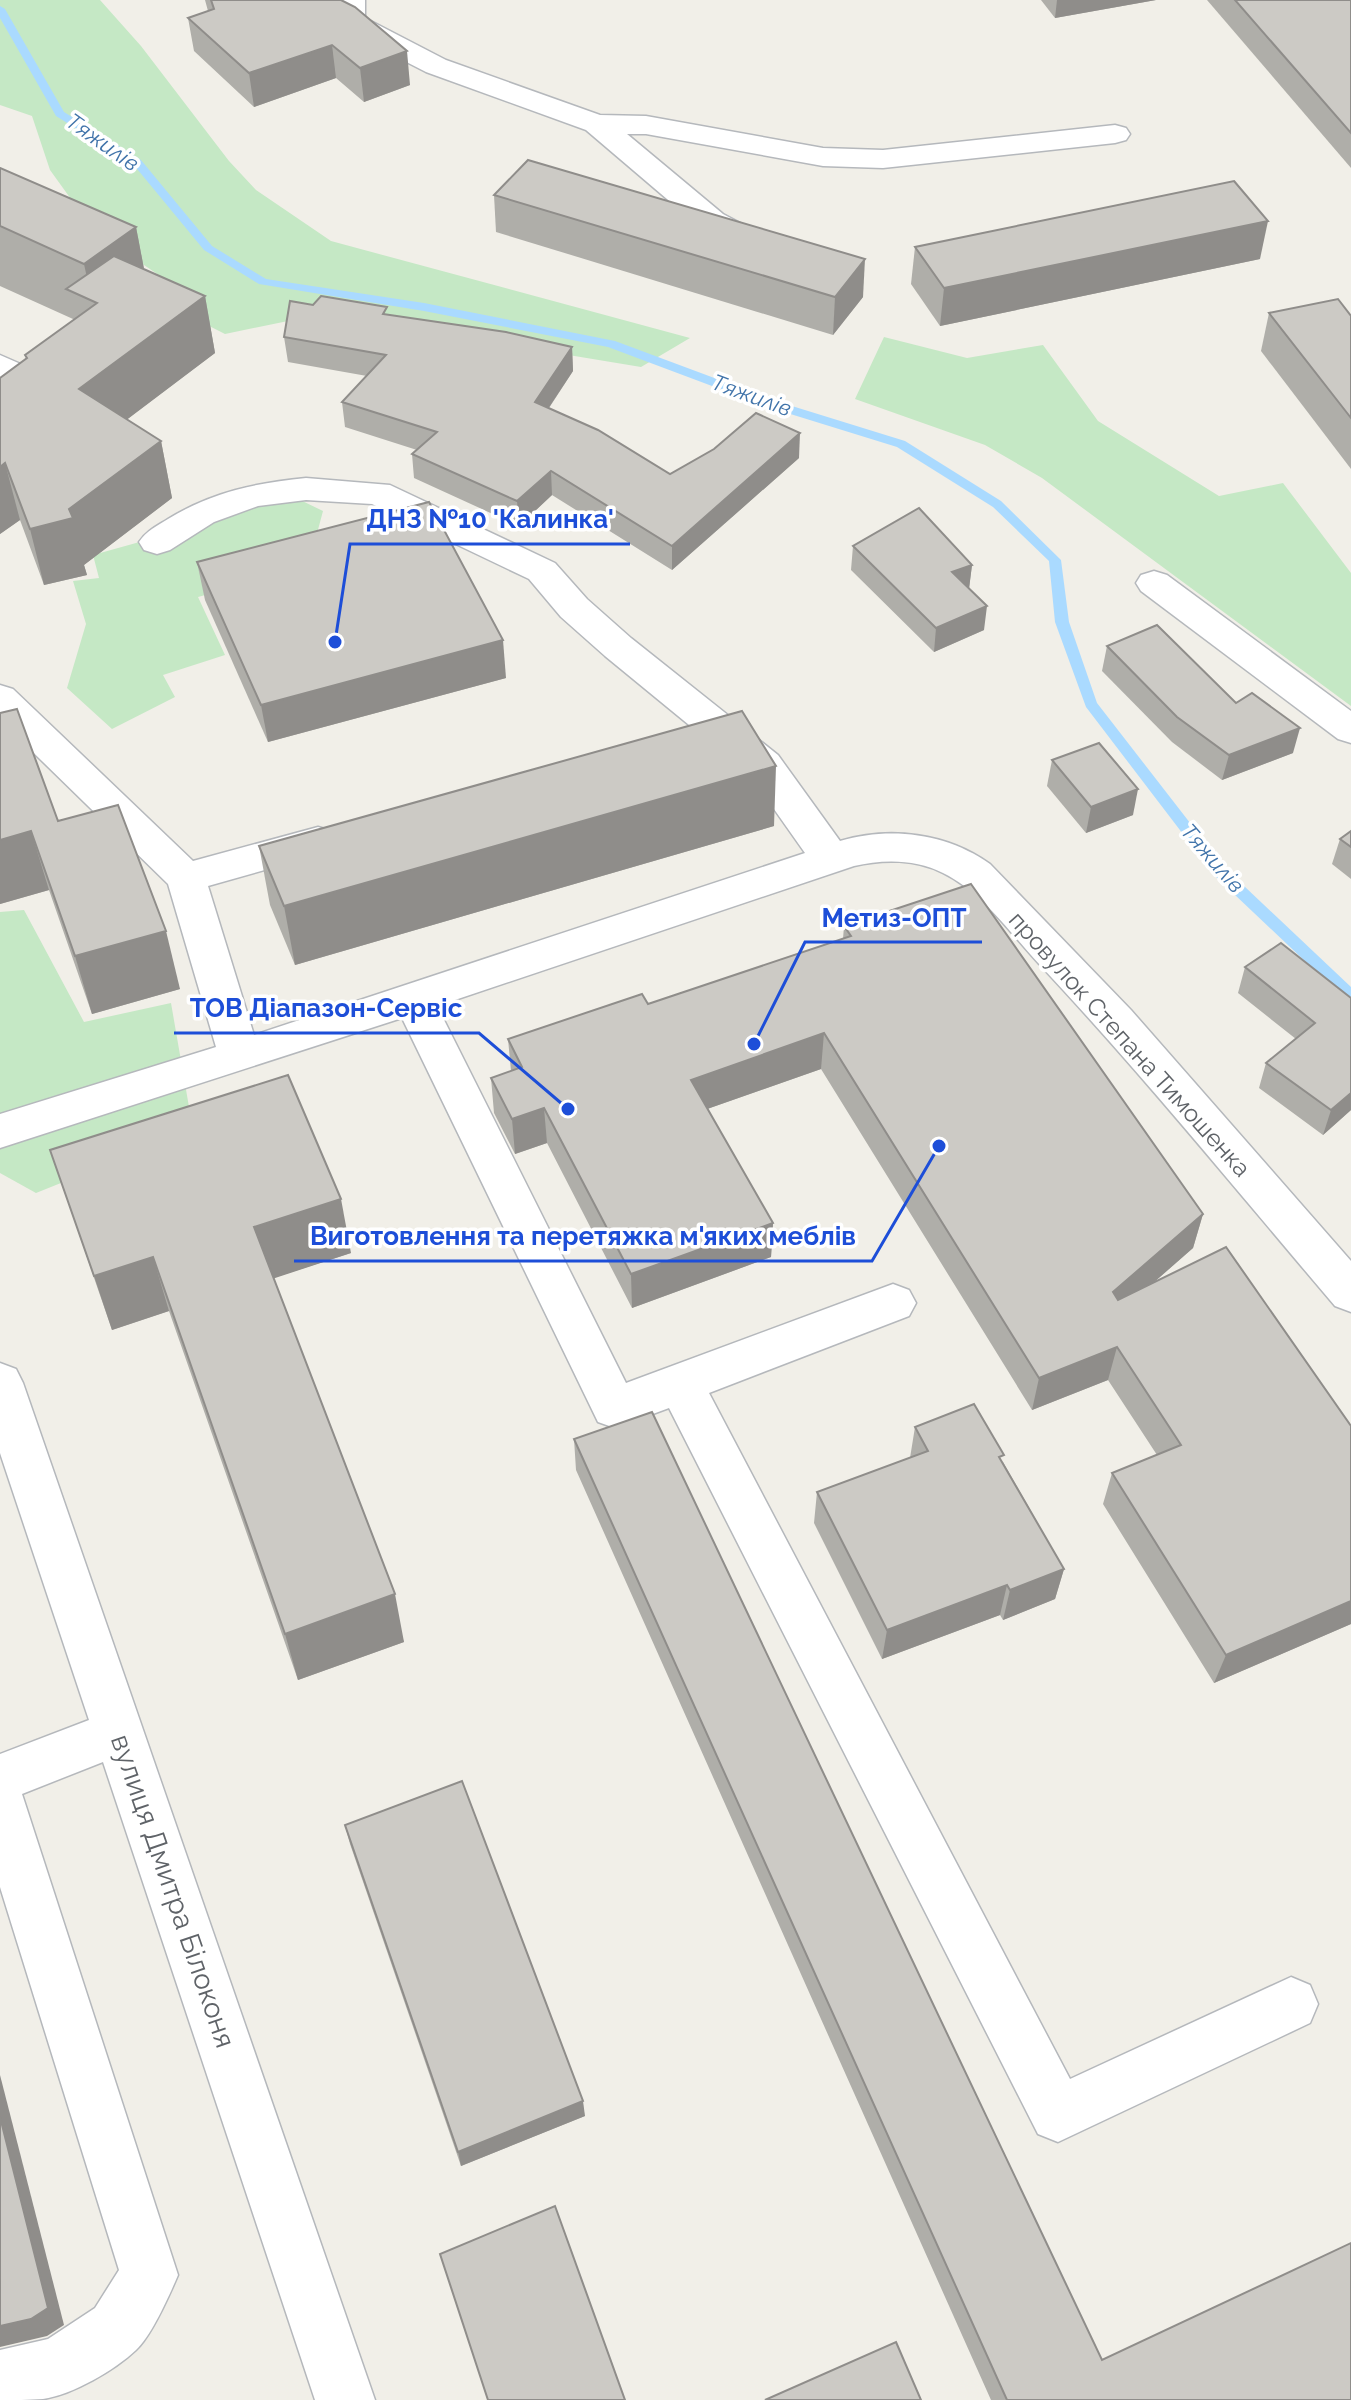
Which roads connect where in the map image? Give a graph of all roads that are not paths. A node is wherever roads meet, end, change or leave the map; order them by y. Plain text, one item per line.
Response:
1 (351, 0) edge
2 (597, 124) junction
3 (1115, 134) dead end
4 (752, 243) edge
5 (0, 365) edge
6 (0, 416) edge
7 (157, 542) dead end
8 (1154, 583) dead end
9 (0, 698) edge
10 (721, 729) junction
11 (1351, 730) edge
12 (675, 742) edge
13 (354, 831) edge
14 (831, 859) junction
15 (186, 878) junction
16 (413, 999) junction
17 (240, 1056) junction
18 (0, 1131) edge
19 (1351, 1293) edge
20 (893, 1303) dead end
21 (0, 1383) edge
22 (680, 1383) junction
23 (119, 1732) junction
24 (0, 1778) edge
25 (0, 1803) edge
26 (1291, 2004) dead end
27 (0, 2380) edge
28 (345, 2400) edge

1 - 2 street
2 - 3 street
2 - 4 street
5 - 6 street
7 - 10 street
8 - 11 street
9 - 15 street
10 - 12 street
10 - 14 street
13 - 15 street
14 - 16 street, провулок Степана Тимошенка
14 - 19 street, провулок Степана Тимошенка
15 - 17 street
16 - 17 street, провулок Степана Тимошенка
16 - 22 street
17 - 18 street, провулок Степана Тимошенка
20 - 22 street
21 - 23 street, вулиця Дмитра Білоконя
22 - 26 street
23 - 24 street
23 - 28 street, вулиця Дмитра Білоконя
25 - 27 street

